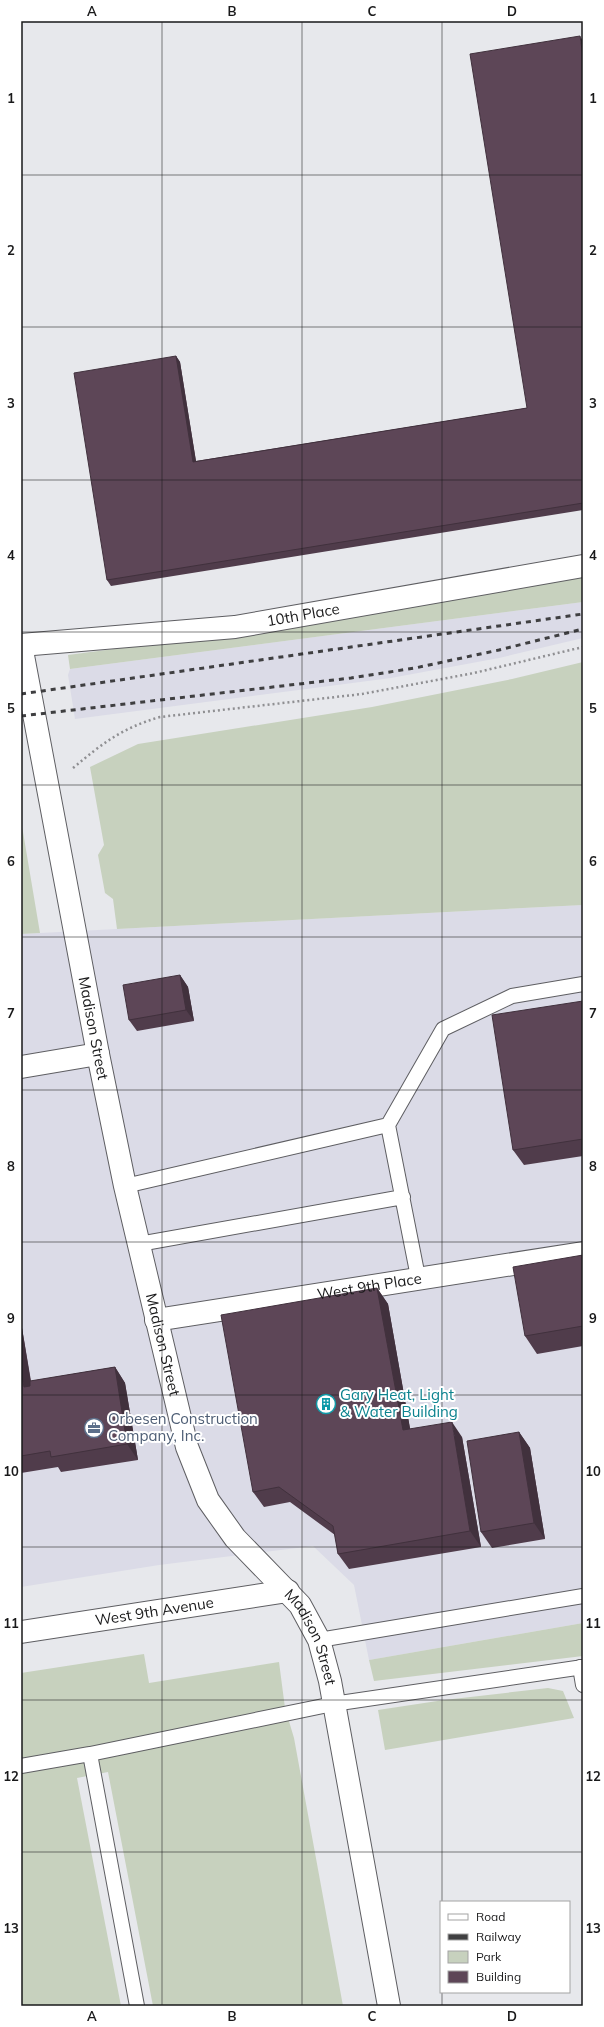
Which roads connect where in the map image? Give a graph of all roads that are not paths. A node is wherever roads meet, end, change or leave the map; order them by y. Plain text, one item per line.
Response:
1 (583, 566) edge
2 (21, 645) edge
3 (583, 984) edge
4 (98, 1054) junction
5 (21, 1067) edge
6 (388, 1125) junction
7 (125, 1186) junction
8 (403, 1197) junction
9 (139, 1244) junction
10 (583, 1253) edge
11 (418, 1278) junction
12 (156, 1320) junction
13 (288, 1591) junction
14 (583, 1596) edge
15 (21, 1632) edge
16 (319, 1640) junction
17 (582, 1667) edge
18 (583, 1685) edge
19 (334, 1704) junction
20 (90, 1754) junction
21 (21, 1766) edge
22 (137, 2006) edge
23 (389, 2006) edge

1 - 2 street, 10th Place
2 - 4 street, Madison Street
3 - 6 lane
4 - 5 street
4 - 7 street, Madison Street
6 - 7 lane
6 - 8 lane
7 - 9 street, Madison Street
8 - 9 lane
8 - 11 lane
9 - 12 street, Madison Street
10 - 11 street, West 9th Place
11 - 12 street, West 9th Place
12 - 13 street, Madison Street
13 - 15 street, West 9th Avenue
13 - 16 street, Madison Street
14 - 16 lane
16 - 19 street, Madison Street
17 - 18 lane
17 - 19 lane
19 - 20 lane
19 - 23 street, Madison Street
20 - 21 lane
20 - 22 lane

